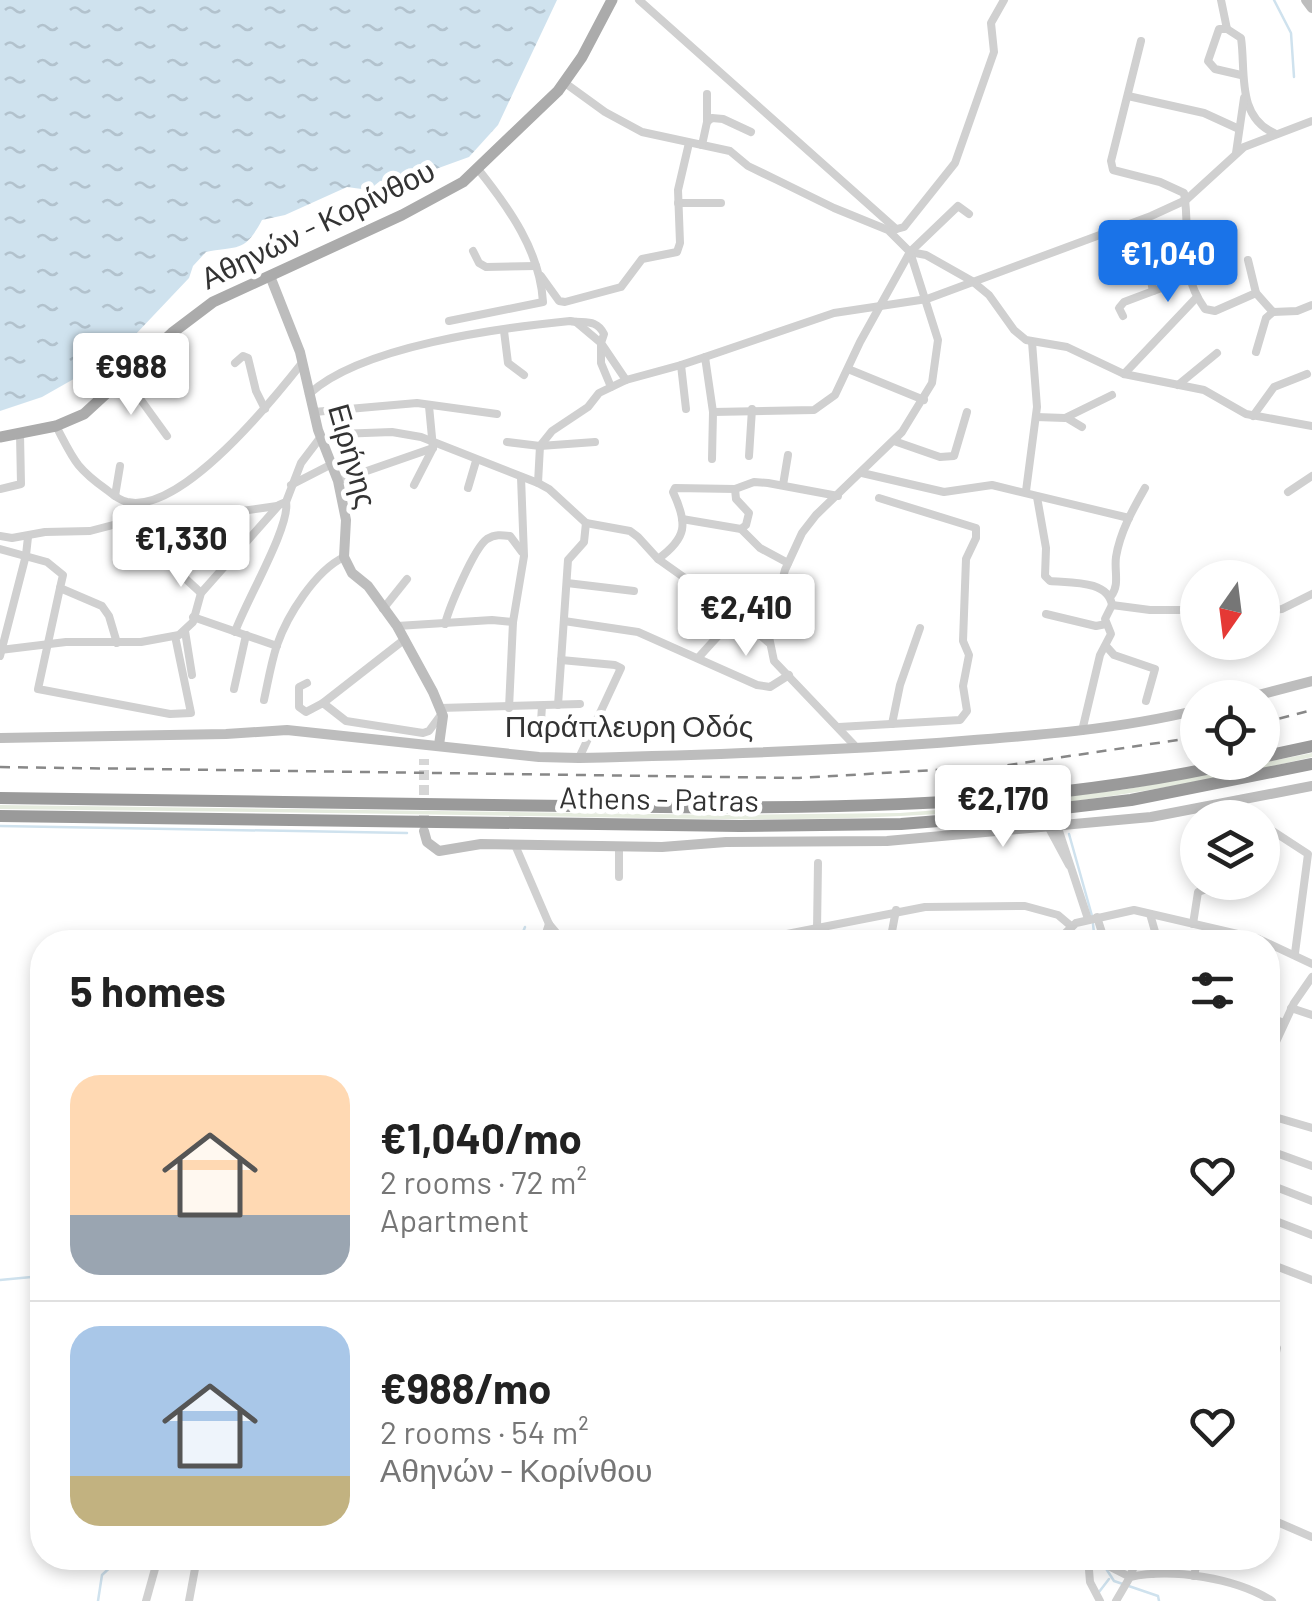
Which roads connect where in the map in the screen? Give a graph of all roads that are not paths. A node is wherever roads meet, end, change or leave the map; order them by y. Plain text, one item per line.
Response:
1 (612, 0) edge
2 (639, 0) edge
3 (1004, 0) edge
4 (1220, 0) edge
5 (1306, 0) edge
6 (1312, 8) edge
7 (1227, 29) junction
8 (1142, 40) dead end
9 (1242, 75) junction
10 (565, 83) junction
11 (707, 94) dead end
12 (1128, 96) junction
13 (1244, 97) junction
14 (1312, 121) edge
15 (708, 122) junction
16 (1262, 128) junction
17 (1239, 131) junction
18 (751, 132) dead end
19 (1274, 134) junction
20 (690, 143) junction
21 (702, 145) junction
22 (1236, 153) junction
23 (478, 170) junction
24 (1186, 200) junction
25 (678, 203) junction
26 (721, 203) dead end
27 (969, 214) dead end
28 (1139, 220) junction
29 (892, 230) junction
30 (473, 251) dead end
31 (910, 252) junction
32 (1248, 260) dead end
33 (536, 266) junction
34 (270, 276) junction
35 (541, 276) junction
36 (1188, 278) junction
37 (972, 282) junction
38 (1153, 291) junction
39 (1256, 292) junction
40 (1196, 297) junction
41 (927, 298) junction
42 (564, 302) junction
43 (1312, 305) edge
44 (880, 307) junction
45 (1273, 312) junction
46 (1124, 316) dead end
47 (448, 321) dead end
48 (573, 321) junction
49 (504, 331) junction
50 (1032, 342) junction
51 (600, 343) junction
52 (1256, 352) dead end
53 (1217, 353) dead end
54 (705, 357) junction
55 (235, 363) dead end
56 (302, 363) junction
57 (681, 365) junction
58 (848, 369) junction
59 (1124, 374) junction
60 (1307, 374) dead end
61 (524, 375) dead end
62 (125, 378) junction
63 (626, 380) junction
64 (1177, 385) junction
65 (611, 388) junction
66 (308, 395) junction
67 (1112, 395) dead end
68 (924, 400) junction
69 (429, 406) junction
70 (265, 408) junction
71 (686, 408) dead end
72 (752, 409) junction
73 (314, 412) junction
74 (713, 412) junction
75 (966, 412) dead end
76 (498, 414) dead end
77 (1253, 416) junction
78 (1036, 417) junction
79 (1067, 418) junction
80 (56, 426) junction
81 (1312, 426) edge
82 (1082, 427) dead end
83 (20, 434) junction
84 (338, 434) dead end
85 (166, 436) dead end
86 (0, 437) edge
87 (320, 438) junction
88 (894, 441) junction
89 (507, 442) dead end
90 (594, 442) dead end
91 (433, 445) junction
92 (540, 446) junction
93 (788, 455) dead end
94 (749, 456) dead end
95 (712, 459) dead end
96 (476, 461) junction
97 (332, 464) junction
98 (120, 466) dead end
99 (862, 473) junction
100 (1312, 476) edge
101 (521, 477) junction
102 (338, 481) junction
103 (538, 484) junction
104 (291, 485) junction
105 (783, 485) junction
106 (414, 486) dead end
107 (468, 488) dead end
108 (1144, 488) dead end
109 (0, 489) edge
110 (735, 489) junction
111 (944, 492) junction
112 (1026, 492) junction
113 (1288, 492) dead end
114 (115, 496) junction
115 (838, 496) junction
116 (1037, 497) junction
117 (879, 498) dead end
118 (282, 504) junction
119 (941, 516) junction
120 (1129, 518) junction
121 (682, 519) junction
122 (156, 523) junction
123 (586, 523) junction
124 (740, 529) junction
125 (0, 536) edge
126 (28, 536) junction
127 (0, 549) edge
128 (26, 555) junction
129 (524, 556) junction
130 (344, 557) junction
131 (658, 559) junction
132 (788, 563) junction
133 (407, 579) dead end
134 (566, 583) junction
135 (60, 588) junction
136 (634, 591) dead end
137 (202, 593) junction
138 (1312, 594) edge
139 (1111, 600) junction
140 (383, 609) junction
141 (1280, 609) edge
142 (1180, 610) edge
143 (1046, 614) dead end
144 (737, 615) junction
145 (192, 616) junction
146 (564, 621) junction
147 (513, 622) junction
148 (446, 624) junction
149 (1106, 624) junction
150 (397, 626) junction
151 (920, 628) dead end
152 (185, 631) junction
153 (235, 632) junction
154 (246, 635) junction
155 (175, 636) junction
156 (406, 639) junction
157 (768, 642) junction
158 (117, 643) junction
159 (48, 644) junction
160 (277, 646) junction
161 (1106, 646) junction
162 (1, 652) edge
163 (698, 658) junction
164 (561, 660) junction
165 (192, 675) dead end
166 (789, 676) junction
167 (1312, 681) edge
168 (307, 683) dead end
169 (234, 689) dead end
170 (1280, 690) edge
171 (264, 700) dead end
172 (1146, 702) dead end
173 (323, 703) junction
174 (580, 704) dead end
175 (542, 706) junction
176 (558, 706) junction
177 (509, 708) junction
178 (441, 710) junction
179 (1180, 713) edge
180 (892, 724) junction
181 (839, 727) junction
182 (1082, 731) junction
183 (0, 738) edge
184 (540, 738) dead end
185 (425, 744) junction
186 (439, 745) junction
187 (1312, 746) edge
188 (858, 748) junction
189 (1280, 754) edge
190 (580, 758) junction
191 (424, 759) tunnel mouth
192 (1312, 764) edge
193 (1180, 772) edge
194 (1312, 786) edge
195 (0, 798) edge
196 (1256, 800) edge
197 (0, 816) edge
198 (1180, 816) edge
199 (1052, 826) junction
200 (424, 831) dead end
201 (1280, 836) edge
202 (515, 845) junction
203 (619, 846) junction
204 (818, 863) dead end
205 (619, 878) dead end
206 (1196, 900) edge
207 (896, 910) junction
208 (1149, 913) junction
209 (1093, 918) junction
210 (549, 924) junction
211 (1193, 924) junction
212 (1072, 926) junction
213 (547, 930) edge
214 (554, 930) edge
215 (817, 930) joint
216 (892, 930) edge
217 (1068, 930) edge
218 (1100, 930) edge
219 (1156, 930) edge
220 (1213, 930) edge
221 (1280, 949) edge
222 (1295, 953) junction
223 (1312, 964) edge
224 (1312, 977) edge
225 (1291, 1008) junction
226 (1312, 1016) edge
227 (1280, 1022) edge
228 (1284, 1023) junction
229 (1280, 1032) edge
230 (1280, 1119) edge
231 (1312, 1128) edge
232 (1280, 1154) edge
233 (1312, 1166) edge
234 (1280, 1189) edge
235 (1312, 1201) edge
236 (1280, 1223) edge
237 (1312, 1235) edge
238 (1280, 1268) edge
239 (1312, 1280) edge
240 (1280, 1523) edge
241 (1312, 1536) edge
242 (155, 1570) edge
243 (194, 1570) edge
244 (1090, 1570) edge
245 (1120, 1570) edge
246 (1133, 1570) edge
247 (1154, 1570) edge
248 (1195, 1570) edge
249 (1153, 1574) junction
250 (1194, 1576) junction
251 (1130, 1578) junction
252 (146, 1601) edge
253 (189, 1601) edge
254 (1100, 1601) edge
255 (1116, 1601) edge
256 (1272, 1601) edge

1 - 10 main road, Αθηνών - Κορίνθου
2 - 29 street
3 - 29 street
4 - 7 street
5 - 6 street
7 - 9 street
7 - 9 street
8 - 12 street
9 - 13 street
10 - 20 street
10 - 23 main road, Αθηνών - Κορίνθου
11 - 15 street
12 - 17 street
12 - 24 street
13 - 16 street
13 - 17 street
14 - 19 street
15 - 18 street
15 - 21 street
16 - 17 street
16 - 19 street
17 - 22 street
19 - 22 street
20 - 21 street
20 - 25 street
21 - 29 street
22 - 24 street
23 - 33 street
23 - 34 main road, Αθηνών - Κορίνθου
24 - 28 street
24 - 36 street
25 - 26 street
25 - 42 street
27 - 31 street
28 - 37 street
28 - 38 street
29 - 31 street
30 - 33 street
31 - 37 street
31 - 41 street
31 - 44 street
32 - 39 street
33 - 35 street
34 - 56 street, Ειρήνης
34 - 62 main road, Αθηνών - Κορίνθου
35 - 42 street
35 - 47 street
36 - 38 street
36 - 40 street
37 - 41 street
37 - 50 street
38 - 46 street
39 - 40 street
39 - 45 street
40 - 59 street
41 - 44 street
41 - 68 street
42 - 48 street
43 - 45 street
44 - 54 street
44 - 58 street
45 - 52 street
48 - 49 street
48 - 51 street
49 - 61 street
49 - 66 street
50 - 59 street
50 - 78 street
51 - 63 street
51 - 65 street
53 - 64 street
54 - 57 street
54 - 74 street
55 - 70 street
56 - 66 street, Ειρήνης
56 - 70 street
57 - 63 street
57 - 71 street
58 - 68 street
58 - 72 street
59 - 64 street
60 - 77 street
62 - 80 main road, Αθηνών - Κορίνθου
62 - 85 street
63 - 65 street
64 - 77 street
65 - 92 street
66 - 73 street, Ειρήνης
67 - 79 street
68 - 88 street
69 - 73 street
69 - 76 street
69 - 91 street
70 - 114 street
72 - 74 street
72 - 94 street
73 - 87 street, Ειρήνης
74 - 95 street
75 - 88 street
77 - 81 street
78 - 79 street
78 - 112 street
79 - 82 street
80 - 83 main road, Αθηνών - Κορίνθου
80 - 114 street
83 - 86 main road, Αθηνών - Κορίνθου
83 - 109 street
84 - 91 street
87 - 97 street, Ειρήνης
87 - 104 street
88 - 99 street
89 - 92 street
90 - 92 street
91 - 96 street
91 - 102 street
91 - 106 street
92 - 103 street
93 - 105 street
96 - 101 street
96 - 107 street
97 - 102 street, Ειρήνης
97 - 104 street
98 - 114 street
99 - 111 street
99 - 115 street
100 - 113 street
101 - 103 street
101 - 129 street
102 - 130 street, Ειρήνης
103 - 123 street
104 - 118 street
105 - 110 street
105 - 115 street
108 - 120 street
110 - 121 street
110 - 124 street
111 - 112 street
111 - 119 street
112 - 116 street
115 - 132 street
116 - 120 street
116 - 139 street
117 - 119 street
118 - 122 street
118 - 137 street
118 - 153 street
119 - 180 street
120 - 139 street
121 - 124 street
121 - 131 street
122 - 126 street
122 - 137 street
123 - 131 street
123 - 134 street
124 - 132 street
125 - 126 street
126 - 128 street
127 - 128 street
128 - 135 street
128 - 162 street
129 - 147 street
129 - 148 street
130 - 140 street, Ειρήνης
130 - 160 street
131 - 144 street
132 - 157 street
133 - 140 street
134 - 136 street
134 - 146 street
135 - 158 street
135 - 159 street
137 - 145 street
138 - 141 street
139 - 142 street
139 - 149 street
140 - 150 street, Ειρήνης
143 - 149 street
144 - 157 street
144 - 163 street
145 - 152 street
145 - 153 street
146 - 163 street
146 - 164 street
147 - 148 street
147 - 177 street
148 - 150 street
149 - 161 street
150 - 156 street, Ειρήνης
151 - 180 street
152 - 155 street
152 - 165 street
153 - 154 street
154 - 160 street
154 - 169 street
155 - 158 street
155 - 159 street
156 - 173 street
156 - 178 street, Ειρήνης
157 - 166 street
158 - 159 street
159 - 162 street
160 - 171 street
161 - 172 street
161 - 182 street
163 - 166 street
164 - 176 street
164 - 190 street
166 - 181 street
167 - 170 street
168 - 173 street
173 - 178 street
174 - 176 street
175 - 176 street
175 - 177 street
175 - 184 street
177 - 178 street
178 - 186 street
179 - 182 street, Παράπλευρη Οδός
180 - 181 street
181 - 188 street
182 - 188 street, Παράπλευρη Οδός
183 - 185 street, Παράπλευρη Οδός
185 - 186 street, Παράπλευρη Οδός
185 - 191 street
186 - 190 street, Παράπλευρη Οδός
187 - 189 highway
188 - 190 street, Παράπλευρη Οδός
192 - 197 highway, Athens - Patras
193 - 195 highway, Athens - Patras
194 - 196 street
198 - 199 street
199 - 203 street
199 - 209 street
200 - 202 street
201 - 222 street
202 - 203 street
202 - 210 street
203 - 205 street
204 - 215 street
206 - 211 street
207 - 212 street
207 - 215 street
207 - 216 street
208 - 209 street
208 - 211 street
208 - 219 street
209 - 212 street
209 - 218 street
210 - 213 street
210 - 214 street
211 - 220 street
212 - 217 street
221 - 222 street
222 - 223 street
224 - 225 street
225 - 226 street
225 - 228 street
227 - 228 street
228 - 229 street
230 - 231 street
232 - 233 street
234 - 235 street
236 - 237 street
238 - 239 street
240 - 241 street
242 - 252 street
243 - 253 street
244 - 254 street
245 - 251 street
246 - 251 street
247 - 249 street
248 - 250 street
249 - 250 street
249 - 251 street
250 - 256 street
251 - 255 street

